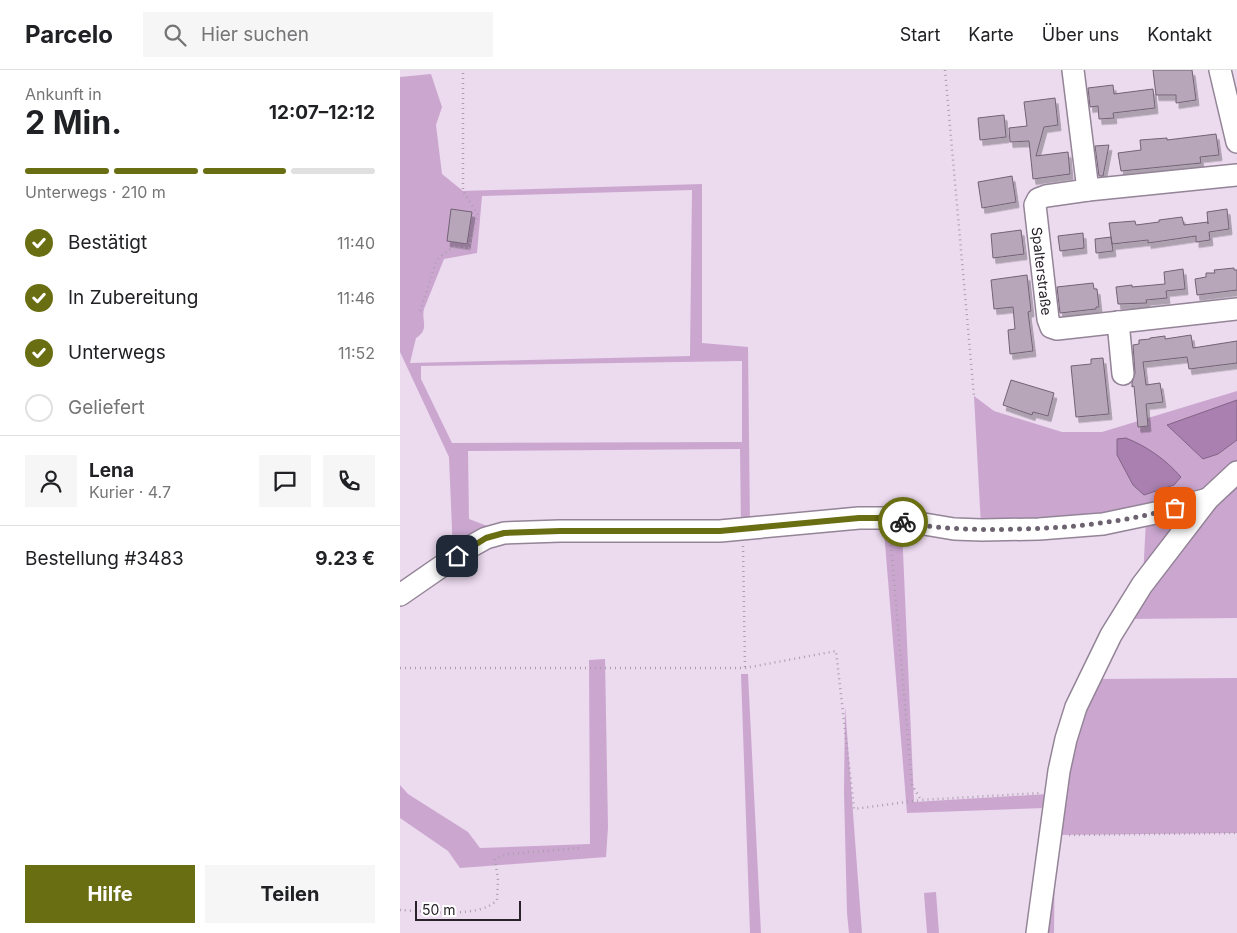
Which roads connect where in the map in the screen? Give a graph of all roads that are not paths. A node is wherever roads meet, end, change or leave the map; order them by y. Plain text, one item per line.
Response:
1 (1073, 70) edge
2 (1220, 70) edge
3 (1237, 142) edge
4 (1237, 175) edge
5 (1088, 190) junction
6 (1237, 309) edge
7 (1118, 322) junction
8 (1123, 374) dead end
9 (1237, 472) edge
10 (1208, 498) junction
11 (400, 594) edge
12 (1037, 933) edge

1 - 5 street
2 - 3 street
4 - 5 street, Spalterstraße
5 - 7 street, Spalterstraße
6 - 7 street, Spalterstraße
7 - 8 street
9 - 10 street
10 - 11 street
10 - 12 street

